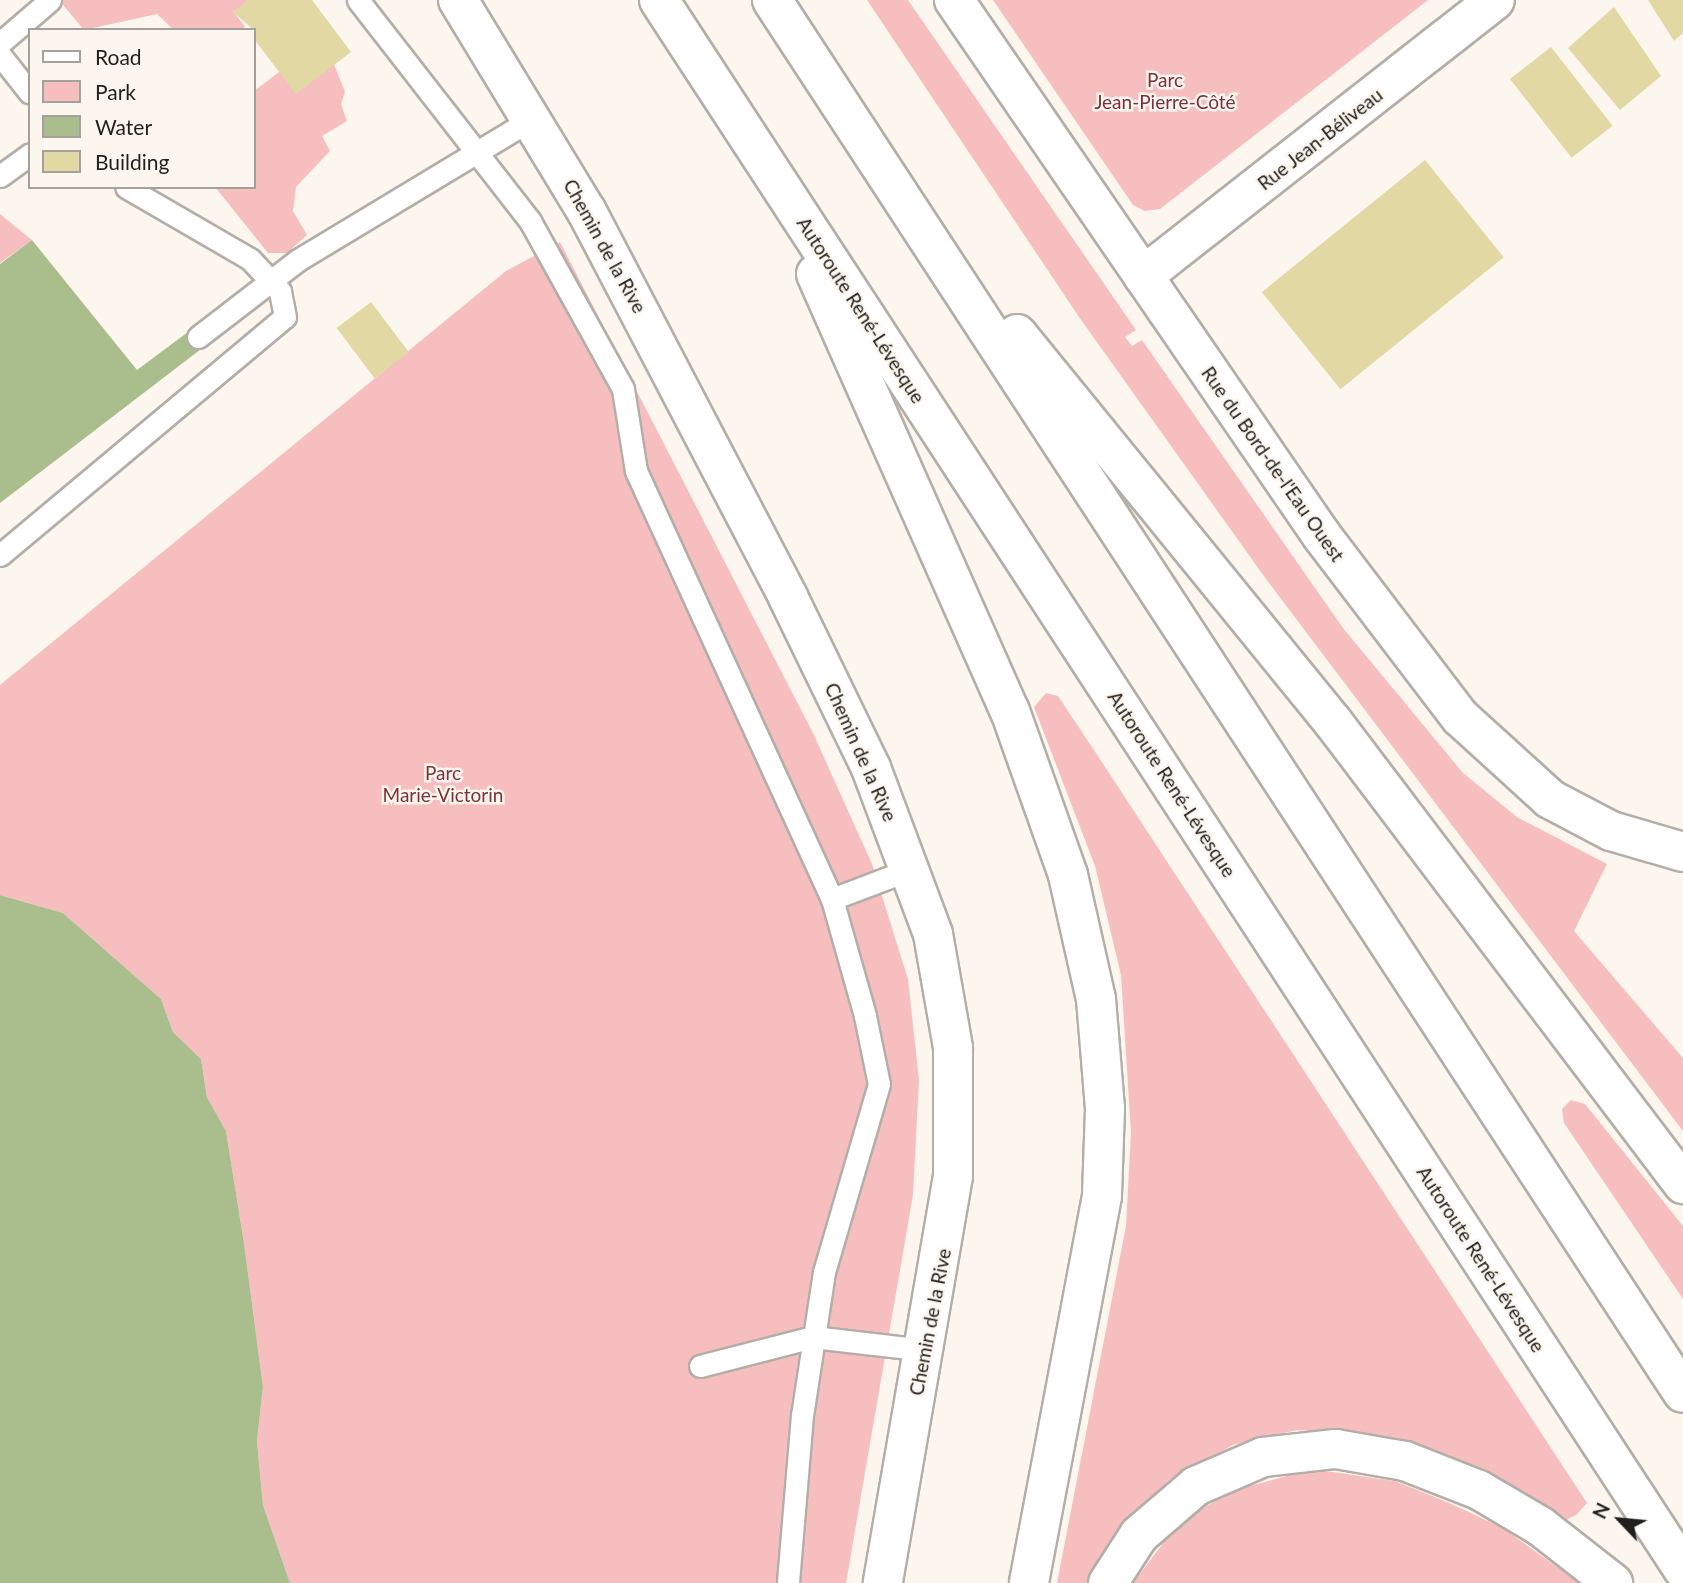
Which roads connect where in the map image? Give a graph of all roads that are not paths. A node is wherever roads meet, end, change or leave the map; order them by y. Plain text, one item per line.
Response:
1 (50, 0) edge
2 (358, 0) edge
3 (458, 0) edge
4 (659, 0) edge
5 (772, 0) edge
6 (954, 0) edge
7 (1495, 0) edge
8 (0, 43) edge
9 (0, 55) edge
10 (28, 90) edge
11 (532, 119) junction
12 (477, 153) junction
13 (28, 155) edge
14 (764, 161) junction
15 (878, 164) junction
16 (0, 176) edge
17 (129, 189) edge
18 (1143, 276) junction
19 (270, 280) junction
20 (198, 337) dead end
21 (0, 555) edge
22 (1674, 850) edge
23 (911, 869) junction
24 (832, 899) junction
25 (1683, 1184) edge
26 (813, 1337) junction
27 (926, 1350) junction
28 (700, 1366) dead end
29 (1683, 1393) edge
30 (1683, 1569) edge
31 (788, 1583) edge
32 (883, 1583) edge
33 (1030, 1583) edge
34 (1108, 1583) edge
35 (1613, 1583) edge

1 - 8 lane
2 - 12 lane
3 - 11 main road, Chemin de la Rive
4 - 14 main road, Autoroute René-Lévesque
5 - 15 main road
6 - 18 main road, Rue du Bord-de-l'Eau Ouest
7 - 18 main road, Rue Jean-Béliveau
9 - 10 lane
11 - 12 lane
11 - 23 main road, Chemin de la Rive
12 - 19 lane
12 - 24 lane
13 - 16 lane
14 - 30 main road, Autoroute René-Lévesque
14 - 33 main road
15 - 25 main road
15 - 29 main road
17 - 19 lane
18 - 22 main road, Rue du Bord-de-l'Eau Ouest
19 - 20 lane
19 - 21 lane
23 - 24 lane
23 - 27 main road, Chemin de la Rive
24 - 26 lane
26 - 27 lane
26 - 28 lane
26 - 31 lane
27 - 32 main road, Chemin de la Rive
34 - 35 main road

